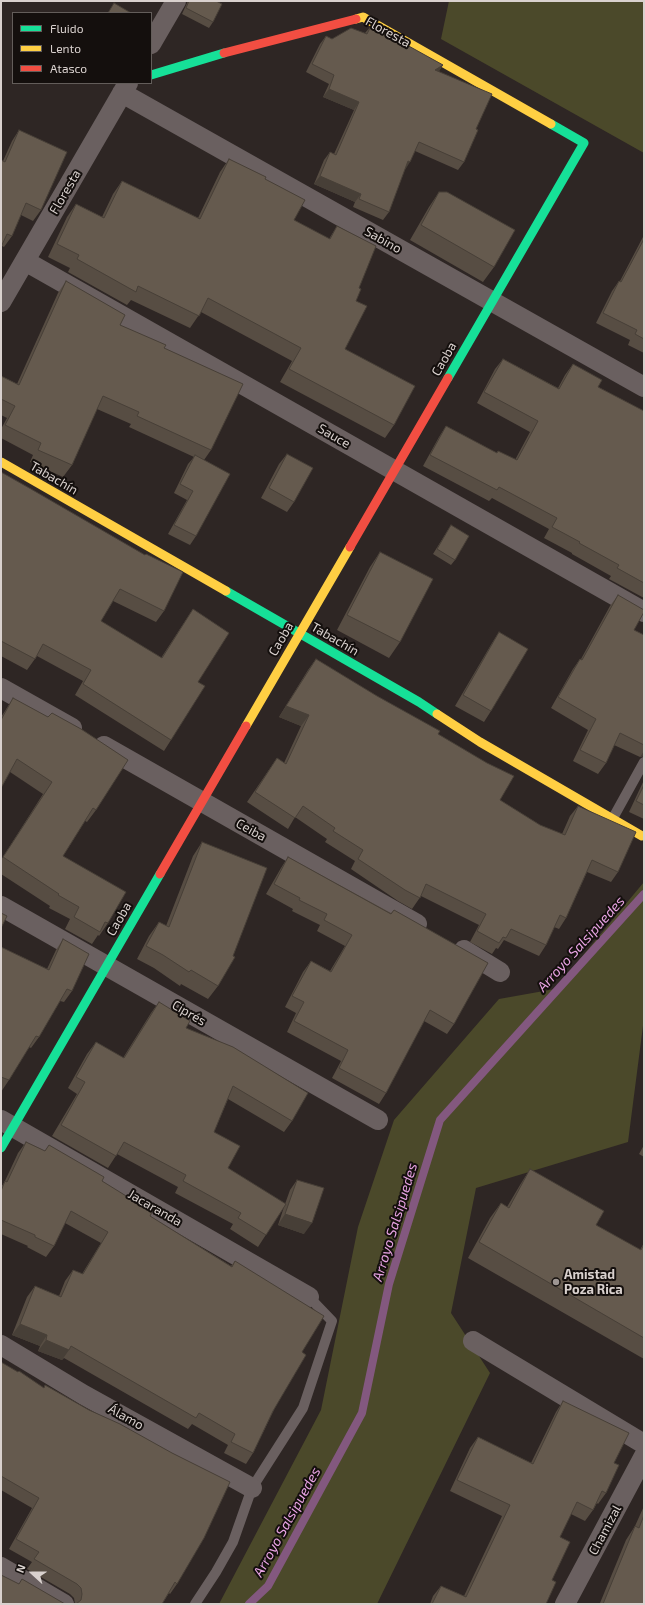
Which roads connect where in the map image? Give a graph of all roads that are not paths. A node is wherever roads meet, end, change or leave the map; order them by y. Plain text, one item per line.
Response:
1 (176, 1) edge
2 (152, 42) edge
3 (152, 76) edge
4 (125, 88) edge
5 (584, 144) joint
6 (25, 261) junction
7 (1, 302) edge
8 (492, 302) junction
9 (644, 387) edge
10 (1, 462) edge
11 (394, 470) junction
12 (644, 612) edge
13 (300, 634) junction
14 (1, 688) edge
15 (644, 762) edge
16 (202, 802) junction
17 (613, 818) junction
18 (642, 836) dead end
19 (1, 906) edge
20 (107, 966) junction
21 (500, 972) dead end
22 (378, 1120) dead end
23 (7, 1124) edge
24 (1, 1148) edge
25 (309, 1296) joint
26 (473, 1341) dead end
27 (1, 1344) edge
28 (644, 1444) edge
29 (644, 1456) edge
30 (252, 1488) junction
31 (1, 1568) edge
32 (64, 1604) edge
33 (195, 1604) edge
34 (565, 1604) edge

1 - 2 street
3 - 5 street, Floresta
4 - 6 street, Floresta
4 - 8 street, Sabino
5 - 8 street, Caoba
6 - 7 street, Floresta
6 - 11 street, Sauce
8 - 9 street, Sabino
8 - 11 street, Caoba
10 - 13 street, Tabachín
11 - 12 street, Sauce
11 - 13 street, Caoba
13 - 16 street, Caoba
13 - 17 street, Tabachín
14 - 16 street, Ceiba
15 - 17 lane
16 - 20 street, Caoba
16 - 21 street, Ceiba
17 - 18 street, Tabachín
19 - 20 street, Ciprés
20 - 22 street, Ciprés
20 - 23 street, Caoba
23 - 24 street, Caoba
23 - 25 street, Jacaranda
25 - 30 lane
26 - 28 street
27 - 30 street, Álamo
29 - 34 street, Chamizal
30 - 33 lane
31 - 32 street

